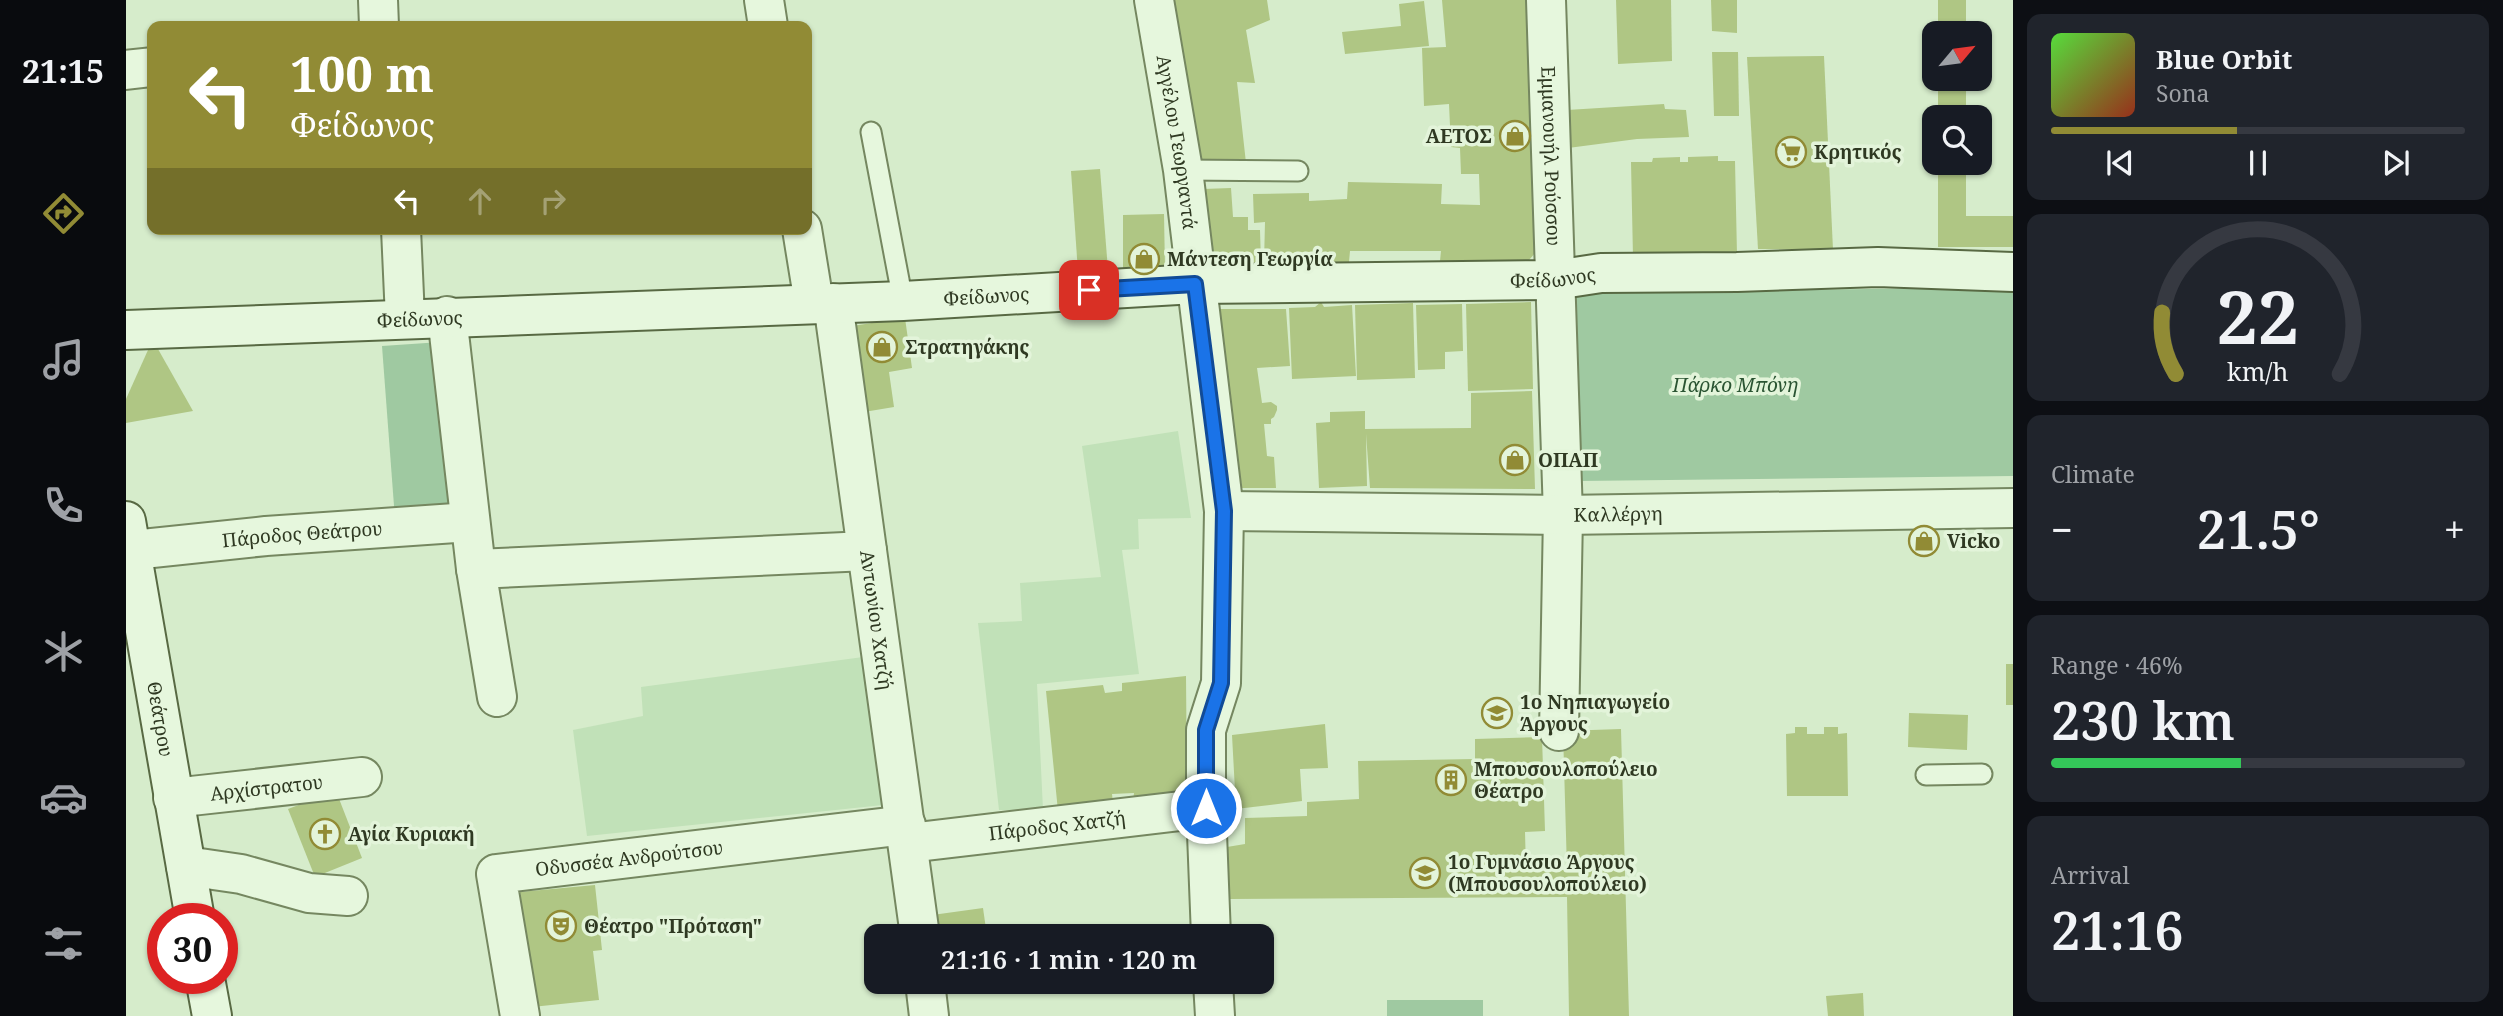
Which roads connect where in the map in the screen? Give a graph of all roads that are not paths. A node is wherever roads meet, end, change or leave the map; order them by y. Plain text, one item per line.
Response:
1 (378, 0) edge
2 (764, 0) edge
3 (1154, 0) edge
4 (1546, 0) edge
5 (379, 21) edge
6 (767, 21) edge
7 (147, 68) edge
8 (126, 70) edge
9 (871, 132) dead end
10 (1183, 170) junction
11 (1298, 171) dead end
12 (401, 235) edge
13 (804, 235) edge
14 (2013, 272) edge
15 (1555, 280) junction
16 (1195, 284) junction
17 (903, 301) junction
18 (823, 303) junction
19 (447, 316) junction
20 (405, 318) junction
21 (126, 330) edge
22 (2013, 508) edge
23 (1224, 511) junction
24 (1563, 514) junction
25 (470, 522) junction
26 (129, 536) edge
27 (867, 551) junction
28 (476, 569) junction
29 (134, 602) edge
30 (497, 697) dead end
31 (1559, 731) dead end
32 (1982, 774) dead end
33 (1926, 775) dead end
34 (362, 777) dead end
35 (173, 798) junction
36 (1206, 808) junction
37 (907, 834) junction
38 (186, 866) junction
39 (348, 896) dead end
40 (192, 903) edge
41 (918, 924) edge
42 (1211, 924) edge
43 (208, 994) edge
44 (926, 994) edge
45 (1214, 994) edge
46 (212, 1016) edge
47 (520, 1016) edge
48 (929, 1016) edge
49 (1215, 1016) edge

1 - 5 street
2 - 6 street
3 - 10 street, Αγγέλου Γεωργαντά
4 - 15 street, Εμμανουήλ Ρούσσου
7 - 8 street
9 - 17 lane
10 - 11 lane
10 - 16 street, Αγγέλου Γεωργαντά
12 - 20 street
13 - 18 street, Αντωνίου Χατζή
14 - 15 street, Φείδωνος
15 - 16 street, Φείδωνος
15 - 24 street, Εμμανουήλ Ρούσσου
16 - 17 street, Φείδωνος
16 - 23 street, Αγγέλου Γεωργαντά
17 - 18 street, Φείδωνος
18 - 19 street, Φείδωνος
18 - 27 street, Αντωνίου Χατζή
19 - 20 street, Φείδωνος
19 - 25 street
20 - 21 street, Φείδωνος
22 - 24 street, Καλλέργη
23 - 24 street, Καλλέργη
23 - 36 street, Αγγέλου Γεωργαντά
24 - 31 street, Εμμανουήλ Ρούσσου
25 - 26 street, Πάροδος Θεάτρου
25 - 28 street
26 - 29 street, Θεάτρου
27 - 28 street
27 - 37 street, Αντωνίου Χατζή
28 - 30 street
29 - 35 street, Θεάτρου
32 - 33 lane
34 - 35 street, Αρχίστρατου
35 - 38 street, Θεάτρου
36 - 37 street, Πάροδος Χατζή
36 - 42 street, Αγγέλου Γεωργαντά
37 - 41 street, Αντωνίου Χατζή
37 - 47 street, Οδυσσέα Ανδρούτσου
38 - 39 street
38 - 40 street, Θεάτρου
43 - 46 street
44 - 48 street
45 - 49 street

